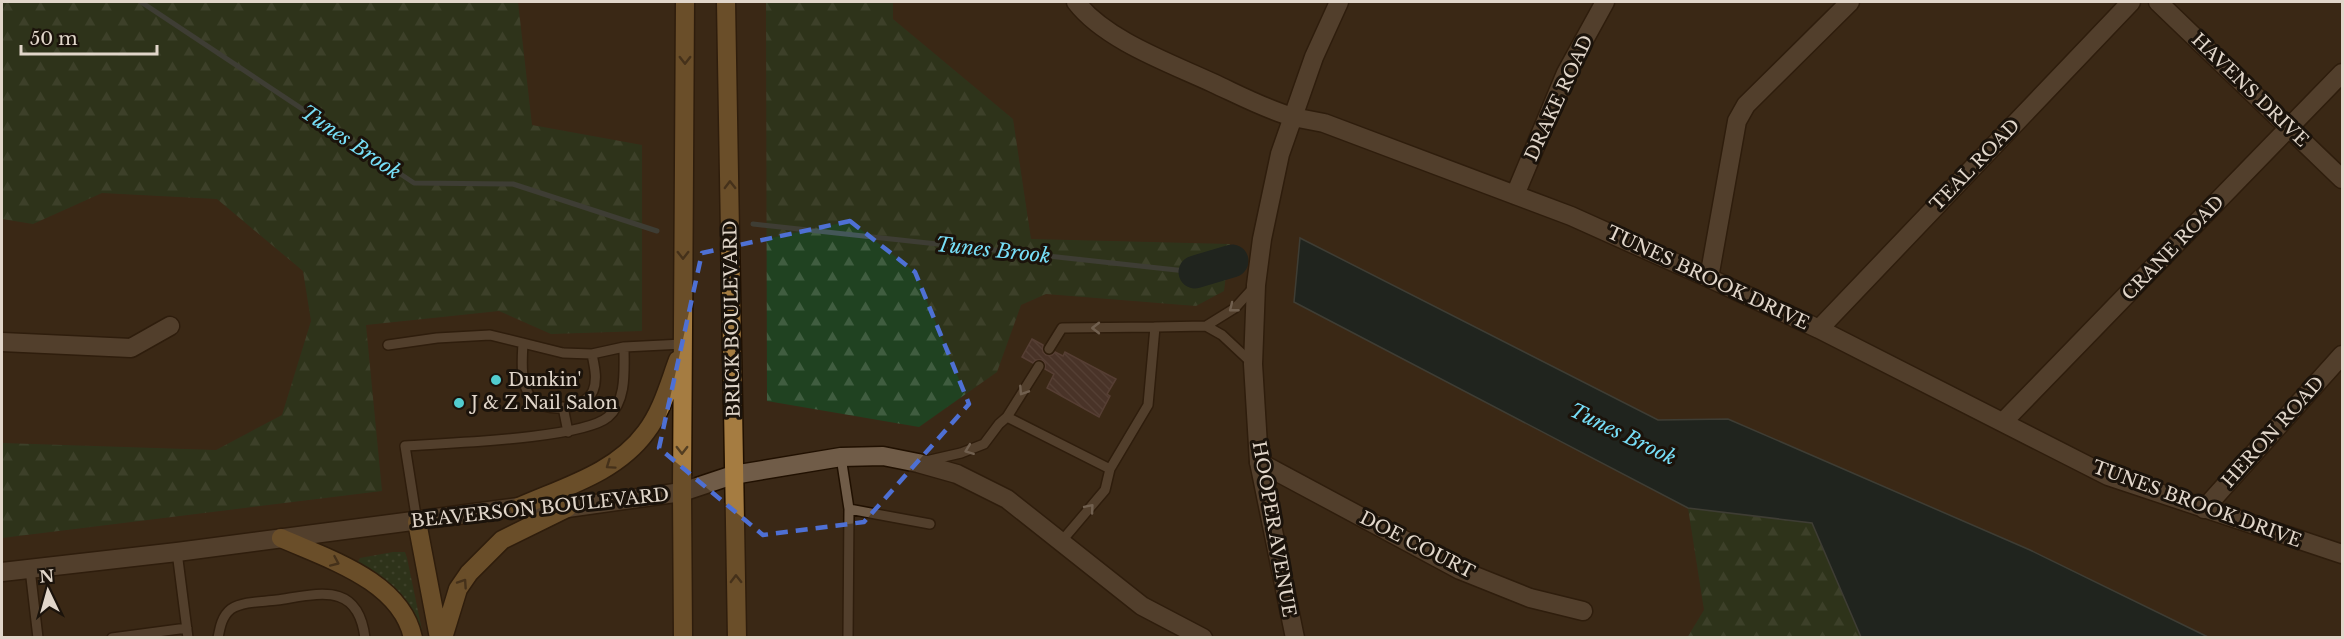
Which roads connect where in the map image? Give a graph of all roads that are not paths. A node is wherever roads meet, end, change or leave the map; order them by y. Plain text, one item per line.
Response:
1 (686, 2) edge
2 (726, 2) edge
3 (1076, 2) edge
4 (1339, 2) edge
5 (1605, 2) edge
6 (1850, 2) edge
7 (2131, 2) edge
8 (2158, 2) edge
9 (2343, 73) edge
10 (1293, 117) junction
11 (2289, 128) junction
12 (2343, 179) edge
13 (1515, 195) junction
14 (1709, 278) junction
15 (1256, 285) junction
16 (170, 326) dead end
17 (1206, 326) junction
18 (1155, 327) junction
19 (1819, 329) junction
20 (2, 342) edge
21 (523, 343) junction
22 (388, 345) dead end
23 (683, 345) junction
24 (624, 348) junction
25 (1049, 349) dead end
26 (592, 354) junction
27 (2343, 355) edge
28 (1253, 364) junction
29 (1039, 366) dead end
30 (563, 407) junction
31 (1007, 417) junction
32 (2003, 422) junction
33 (568, 432) junction
34 (841, 457) junction
35 (1259, 462) junction
36 (918, 463) junction
37 (1110, 469) junction
38 (733, 475) junction
39 (682, 492) junction
40 (519, 507) junction
41 (567, 508) junction
42 (849, 509) junction
43 (2204, 509) junction
44 (417, 522) junction
45 (930, 524) dead end
46 (281, 538) junction
47 (1060, 543) junction
48 (177, 552) junction
49 (2343, 554) edge
50 (30, 569) junction
51 (2, 572) edge
52 (1582, 610) dead end
53 (188, 633) edge
54 (682, 634) edge
55 (38, 638) edge
56 (112, 638) edge
57 (219, 638) edge
58 (365, 638) edge
59 (413, 638) edge
60 (439, 638) edge
61 (443, 638) edge
62 (737, 638) edge
63 (848, 638) edge
64 (1203, 638) edge
65 (1294, 638) edge

1 -> 23 main road
38 -> 2 main road, BRICK BOULEVARD
3 - 10 street, TUNES BROOK DRIVE
4 - 10 street, HOOPER AVENUE
5 - 13 street, DRAKE ROAD
6 - 14 street
7 - 19 street, TEAL ROAD
8 - 11 street, HAVENS DRIVE
9 - 11 street, CRANE ROAD
10 - 13 street, TUNES BROOK DRIVE
10 - 15 street, HOOPER AVENUE
11 - 12 street, HAVENS DRIVE
11 - 32 street, CRANE ROAD
13 - 14 street, TUNES BROOK DRIVE
14 - 19 street, TUNES BROOK DRIVE
15 -> 17 lane
15 - 28 street, HOOPER AVENUE
16 - 20 street
17 - 18 lane
17 - 28 lane
18 -> 25 lane
18 - 37 lane
19 - 32 street, TUNES BROOK DRIVE
21 - 22 lane
21 - 26 lane
21 - 30 lane
23 - 24 lane
23 -> 39 main road
23 -> 40 main road
24 - 26 lane
24 - 33 lane
26 - 30 lane
27 - 43 street, HERON ROAD
28 - 35 street, HOOPER AVENUE
29 -> 31 lane
30 - 33 lane
31 -> 36 lane
31 - 37 lane
32 - 43 street, TUNES BROOK DRIVE
33 - 44 lane
34 - 36 street, BEAVERSON BOULEVARD
34 - 38 street, BEAVERSON BOULEVARD
34 - 42 lane
35 - 52 street, DOE COURT
35 - 65 street, HOOPER AVENUE
36 - 47 street, BEAVERSON BOULEVARD
47 -> 37 lane
38 - 39 street, BEAVERSON BOULEVARD
62 -> 38 main road, BRICK BOULEVARD
39 - 41 street, BEAVERSON BOULEVARD
39 - 54 main road
40 - 41 street, BEAVERSON BOULEVARD
40 - 44 street, BEAVERSON BOULEVARD
61 -> 41 main road
42 - 45 lane
42 - 63 lane
43 - 49 street, TUNES BROOK DRIVE
44 - 46 street, BEAVERSON BOULEVARD
44 - 60 main road
46 - 48 street, BEAVERSON BOULEVARD
46 -> 59 main road
47 - 64 street, BEAVERSON BOULEVARD
48 - 50 street, BEAVERSON BOULEVARD
48 - 53 lane
50 - 51 street, BEAVERSON BOULEVARD
50 - 55 lane
53 - 56 lane
57 - 58 lane

